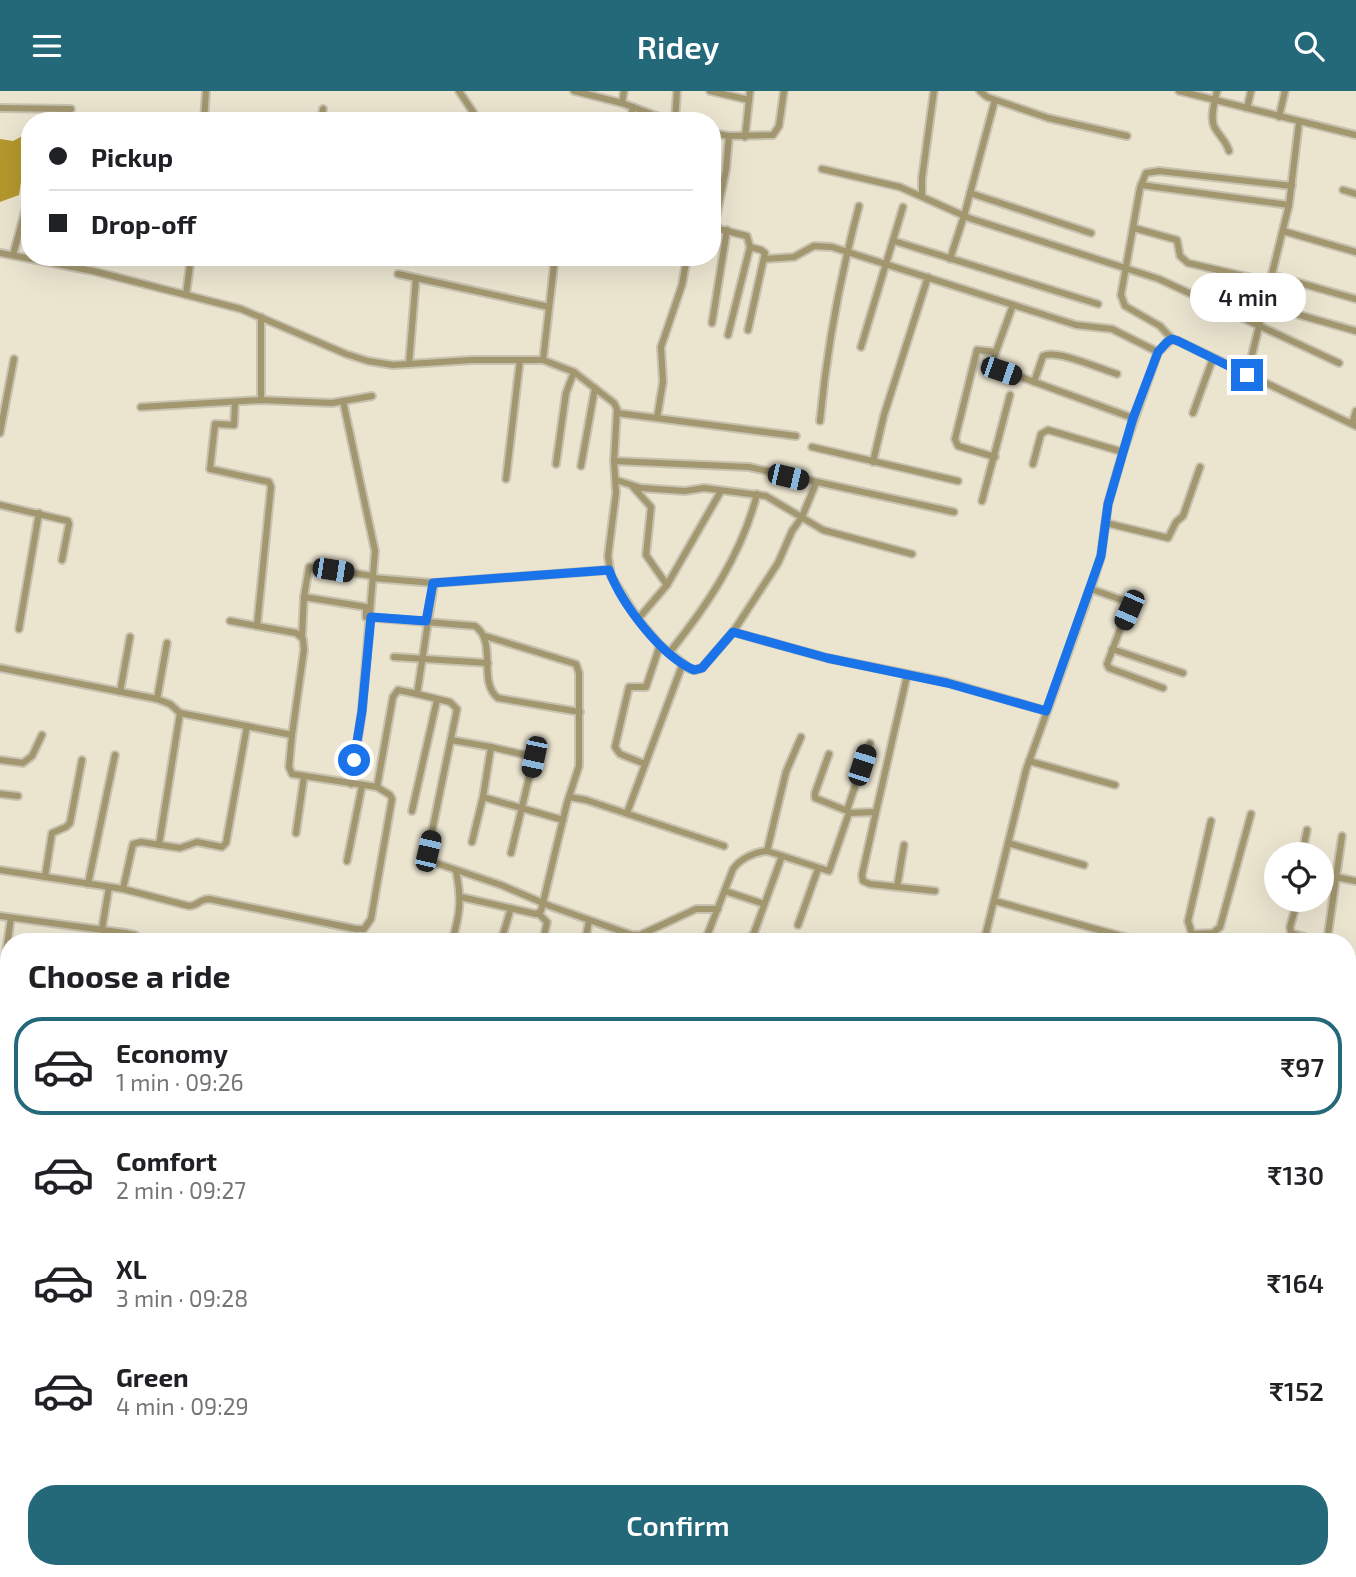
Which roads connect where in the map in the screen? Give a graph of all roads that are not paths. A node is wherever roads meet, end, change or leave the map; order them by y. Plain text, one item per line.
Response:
1 (206, 91) edge
2 (458, 91) edge
3 (574, 91) edge
4 (624, 91) edge
5 (677, 91) edge
6 (710, 91) edge
7 (750, 91) edge
8 (784, 91) edge
9 (934, 91) edge
10 (980, 91) edge
11 (1179, 91) edge
12 (1217, 91) edge
13 (1251, 91) edge
14 (1285, 91) edge
15 (719, 92) edge
16 (749, 100) junction
17 (995, 100) junction
18 (1216, 100) junction
19 (622, 103) junction
20 (634, 107) junction
21 (0, 108) edge
22 (1247, 108) junction
23 (71, 109) dead end
24 (323, 109) dead end
25 (205, 112) edge
26 (322, 112) edge
27 (473, 112) edge
28 (633, 112) edge
29 (648, 112) edge
30 (674, 112) edge
31 (1279, 117) junction
32 (1299, 122) junction
33 (721, 134) edge
34 (1356, 135) edge
35 (729, 136) junction
36 (1127, 136) dead end
37 (745, 137) junction
38 (1229, 151) dead end
39 (822, 169) dead end
40 (1141, 185) junction
41 (1292, 186) junction
42 (721, 190) edge
43 (1343, 190) dead end
44 (970, 193) junction
45 (1356, 194) edge
46 (922, 195) junction
47 (1289, 205) junction
48 (859, 206) dead end
49 (903, 207) dead end
50 (964, 216) junction
51 (21, 226) edge
52 (721, 228) edge
53 (1134, 228) junction
54 (727, 230) junction
55 (1283, 231) junction
56 (1091, 233) dead end
57 (894, 241) junction
58 (750, 247) junction
59 (847, 251) junction
60 (1356, 252) edge
61 (0, 253) edge
62 (13, 255) junction
63 (21, 257) edge
64 (764, 258) junction
65 (950, 259) junction
66 (887, 264) junction
67 (68, 266) edge
68 (190, 266) edge
69 (554, 266) edge
70 (685, 266) edge
71 (1127, 269) junction
72 (398, 274) dead end
73 (928, 277) junction
74 (416, 278) junction
75 (1271, 279) junction
76 (186, 295) junction
77 (1356, 299) edge
78 (1098, 304) dead end
79 (1013, 305) junction
80 (549, 307) junction
81 (1296, 314) dead end
82 (261, 317) junction
83 (712, 323) dead end
84 (1258, 326) junction
85 (748, 330) dead end
86 (1356, 331) edge
87 (728, 335) dead end
88 (1172, 339) junction
89 (861, 347) dead end
90 (996, 352) junction
91 (1158, 352) junction
92 (1213, 358) junction
93 (14, 359) dead end
94 (520, 359) junction
95 (543, 360) junction
96 (1339, 363) dead end
97 (409, 364) junction
98 (574, 372) junction
99 (1117, 374) dead end
100 (1247, 375) junction
101 (1034, 382) junction
102 (595, 388) junction
103 (1010, 395) dead end
104 (372, 396) dead end
105 (261, 400) junction
106 (343, 401) junction
107 (235, 403) junction
108 (141, 407) dead end
109 (1356, 411) edge
110 (1193, 413) dead end
111 (617, 414) junction
112 (657, 418) junction
113 (1133, 418) junction
114 (820, 421) dead end
115 (1354, 425) edge
116 (0, 430) edge
117 (796, 436) dead end
118 (812, 447) dead end
119 (1123, 452) junction
120 (995, 457) junction
121 (614, 461) junction
122 (873, 462) junction
123 (556, 464) dead end
124 (1033, 464) dead end
125 (581, 466) dead end
126 (1200, 467) dead end
127 (506, 479) dead end
128 (616, 480) junction
129 (958, 481) dead end
130 (816, 483) junction
131 (633, 487) junction
132 (721, 491) junction
133 (757, 494) junction
134 (982, 501) dead end
135 (0, 505) edge
136 (954, 512) dead end
137 (39, 513) junction
138 (802, 517) junction
139 (1106, 523) junction
140 (912, 554) dead end
141 (62, 560) dead end
142 (609, 570) junction
143 (373, 577) junction
144 (433, 583) junction
145 (667, 585) junction
146 (1091, 589) junction
147 (304, 597) junction
148 (371, 617) junction
149 (638, 619) junction
150 (230, 621) dead end
151 (426, 621) junction
152 (257, 626) junction
153 (19, 629) dead end
154 (733, 632) junction
155 (302, 636) junction
156 (485, 636) junction
157 (130, 637) dead end
158 (167, 643) dead end
159 (660, 645) junction
160 (1112, 649) junction
161 (669, 653) junction
162 (394, 657) dead end
163 (421, 658) junction
164 (488, 663) junction
165 (683, 663) junction
166 (0, 668) edge
167 (1183, 673) dead end
168 (907, 676) junction
169 (1163, 688) dead end
170 (120, 692) junction
171 (417, 695) junction
172 (157, 699) junction
173 (437, 700) junction
174 (1046, 711) junction
175 (580, 712) junction
176 (180, 713) junction
177 (247, 726) junction
178 (42, 735) dead end
179 (292, 735) junction
180 (801, 737) dead end
181 (452, 740) junction
182 (870, 743) dead end
183 (491, 747) junction
184 (829, 754) dead end
185 (115, 755) dead end
186 (0, 760) edge
187 (82, 760) dead end
188 (1029, 761) junction
189 (645, 764) junction
190 (304, 777) junction
191 (351, 784) junction
192 (1115, 785) dead end
193 (362, 786) junction
194 (377, 787) junction
195 (0, 794) edge
196 (18, 796) dead end
197 (483, 797) junction
198 (569, 797) junction
199 (522, 809) junction
200 (412, 811) dead end
201 (849, 811) junction
202 (876, 812) junction
203 (627, 813) junction
204 (1251, 814) dead end
205 (563, 820) junction
206 (1212, 821) dead end
207 (1307, 830) dead end
208 (296, 833) dead end
209 (1342, 836) dead end
210 (472, 842) dead end
211 (1304, 842) edge
212 (1008, 843) junction
213 (159, 845) junction
214 (904, 845) dead end
215 (724, 846) dead end
216 (767, 851) junction
217 (511, 853) dead end
218 (782, 856) junction
219 (347, 862) dead end
220 (1084, 865) dead end
221 (818, 869) junction
222 (0, 870) edge
223 (456, 871) junction
224 (45, 877) junction
225 (1336, 877) junction
226 (1356, 881) edge
227 (88, 884) junction
228 (109, 887) junction
229 (897, 887) junction
230 (123, 889) junction
231 (725, 891) junction
232 (935, 891) dead end
233 (461, 897) junction
234 (995, 901) junction
235 (543, 902) junction
236 (764, 905) junction
237 (511, 908) junction
238 (718, 909) junction
239 (1294, 912) edge
240 (539, 914) junction
241 (0, 916) edge
242 (11, 918) junction
243 (589, 921) junction
244 (798, 925) dead end
245 (102, 929) junction
246 (10, 933) edge
247 (124, 933) edge
248 (455, 933) edge
249 (503, 933) edge
250 (545, 933) edge
251 (587, 933) edge
252 (622, 933) edge
253 (641, 933) edge
254 (708, 933) edge
255 (754, 933) edge
256 (986, 933) edge
257 (1099, 933) edge
258 (1192, 933) edge
259 (1213, 933) edge
260 (1291, 933) edge
261 (1328, 933) edge

1 - 25 street
2 - 27 street
3 - 19 street
4 - 19 street
5 - 30 street
6 - 15 street
7 - 16 street
8 - 37 street
9 - 46 street
10 - 17 street
11 - 18 street
12 - 18 street
13 - 22 street
14 - 31 street
15 - 16 street
16 - 37 street
17 - 36 street
17 - 44 street
18 - 22 street
18 - 38 street
19 - 20 street
20 - 28 street
20 - 29 street
21 - 23 street
22 - 31 street
24 - 26 street
31 - 32 street
32 - 34 street
32 - 41 street
33 - 35 street
35 - 37 street
35 - 42 street
39 - 46 street
40 - 41 street
40 - 47 street
40 - 53 street
41 - 47 street
43 - 45 street
44 - 50 street
44 - 56 street
46 - 50 street
47 - 55 street
48 - 59 street
49 - 57 street
50 - 65 street
50 - 71 street
51 - 62 street
52 - 54 street
53 - 71 street
53 - 75 street
54 - 58 street
54 - 83 street
55 - 60 street
55 - 75 street
57 - 65 street
57 - 66 street
58 - 64 street
58 - 87 street
59 - 64 street
59 - 66 street
59 - 114 street
61 - 62 street
62 - 63 street
64 - 85 street
65 - 78 street
66 - 73 street
66 - 89 street
67 - 76 street
68 - 76 street
69 - 80 street
70 - 112 street
71 - 84 street
71 - 88 street
72 - 74 street
73 - 79 street
73 - 122 street
74 - 80 street
74 - 97 street
75 - 77 street
75 - 84 street
76 - 82 street
79 - 90 street
79 - 91 street
80 - 95 street
81 - 86 street
82 - 97 street
82 - 105 street
84 - 96 street
84 - 100 street
88 - 91 street
88 - 92 street
90 - 101 street
90 - 120 street
91 - 113 street
92 - 100 street
92 - 110 street
93 - 116 street
94 - 95 street
94 - 97 street
94 - 127 street
95 - 98 street
98 - 102 street
98 - 123 street
99 - 101 street
100 - 115 street
101 - 113 street
102 - 111 street
102 - 125 street
103 - 120 street
104 - 106 street
105 - 106 street
105 - 107 street
106 - 143 street
107 - 108 street
107 - 152 street
109 - 115 street
111 - 112 street
111 - 121 street
112 - 117 street
113 - 119 street
118 - 122 street
119 - 124 street
119 - 139 street
120 - 134 street
121 - 128 street
121 - 130 street
122 - 129 street
126 - 139 street
128 - 131 street
128 - 142 street
130 - 136 street
130 - 138 street
131 - 132 street
131 - 145 street
132 - 133 street
132 - 145 street
133 - 138 street
133 - 161 street
135 - 137 street
137 - 141 street
137 - 153 street
138 - 140 street
138 - 154 street
139 - 146 street
142 - 144 street
142 - 149 street
143 - 144 street
143 - 147 street
143 - 148 street
144 - 151 street
145 - 149 street
146 - 160 street
146 - 174 street
147 - 148 street
147 - 155 street
148 - 151 street
148 - 191 street
149 - 159 street
150 - 152 street
151 - 156 street
151 - 163 street
152 - 155 street
154 - 165 street
154 - 168 street
155 - 179 street
156 - 164 street
156 - 175 street
157 - 170 street
158 - 172 street
159 - 161 street
159 - 189 street
160 - 167 street
160 - 169 street
161 - 165 street
162 - 163 street
163 - 164 street
163 - 171 street
164 - 175 street
165 - 189 street
166 - 170 street
168 - 174 street
168 - 202 street
170 - 172 street
171 - 173 street
171 - 194 street
172 - 176 street
173 - 181 street
173 - 200 street
174 - 188 street
175 - 198 street
176 - 177 street
176 - 213 street
177 - 179 street
177 - 213 street
178 - 186 street
179 - 190 street
180 - 216 street
181 - 183 street
181 - 223 street
182 - 201 street
183 - 197 street
183 - 199 street
184 - 201 street
185 - 227 street
187 - 224 street
188 - 192 street
188 - 212 street
189 - 203 street
190 - 191 street
190 - 208 street
191 - 193 street
193 - 194 street
193 - 219 street
194 - 230 street
195 - 196 street
197 - 199 street
197 - 210 street
198 - 203 street
198 - 205 street
199 - 205 street
199 - 217 street
201 - 202 street
201 - 221 street
202 - 229 street
203 - 215 street
204 - 259 street
205 - 235 street
206 - 258 street
207 - 211 street
209 - 225 street
212 - 220 street
212 - 234 street
213 - 230 street
214 - 229 street
216 - 218 street
216 - 231 street
218 - 221 street
218 - 236 street
221 - 244 street
222 - 224 street
223 - 233 street
223 - 235 street
224 - 227 street
225 - 226 street
225 - 261 street
227 - 228 street
228 - 230 street
228 - 245 street
229 - 232 street
231 - 236 street
231 - 238 street
233 - 237 street
233 - 248 street
234 - 256 street
234 - 257 street
235 - 240 street
235 - 243 street
236 - 255 street
237 - 240 street
237 - 249 street
238 - 253 street
238 - 254 street
239 - 260 street
240 - 250 street
241 - 242 street
242 - 245 street
242 - 246 street
243 - 251 street
243 - 252 street
245 - 247 street

